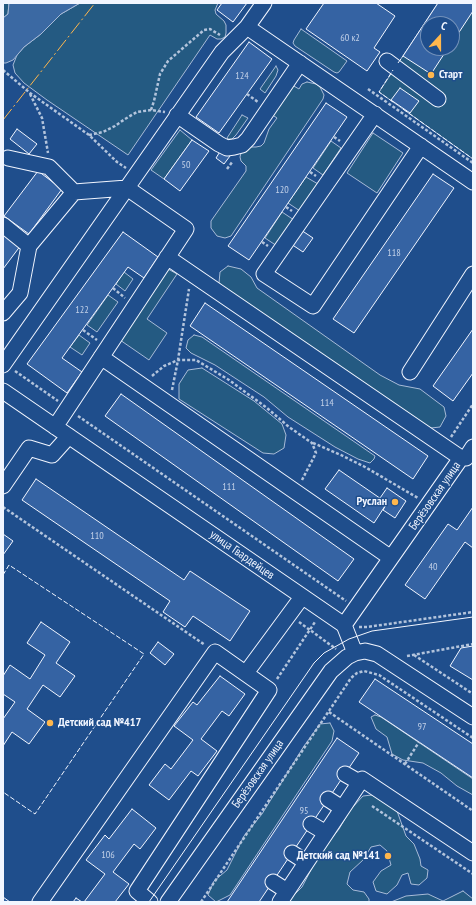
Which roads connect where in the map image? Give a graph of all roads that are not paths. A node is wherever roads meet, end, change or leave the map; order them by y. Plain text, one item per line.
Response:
1 (264, 3) edge
2 (247, 27) junction
3 (387, 61) dead end
4 (300, 63) junction
5 (438, 99) dead end
6 (375, 114) junction
7 (177, 115) junction
8 (421, 146) junction
9 (8, 158) dead end
10 (131, 181) junction
11 (473, 182) edge
12 (74, 192) junction
13 (3, 225) edge
14 (29, 246) junction
15 (167, 257) junction
16 (473, 274) edge
17 (3, 313) edge
18 (101, 358) junction
19 (4, 364) edge
20 (410, 372) dead end
21 (3, 391) edge
22 (55, 426) junction
23 (69, 436) junction
24 (468, 457) edge
25 (3, 486) edge
26 (391, 558) junction
27 (302, 597) junction
28 (344, 626) junction
29 (351, 655) junction
30 (246, 673) junction
31 (473, 717) edge
32 (345, 774) dead end
33 (359, 782) junction
34 (328, 799) dead end
35 (342, 808) junction
36 (311, 824) dead end
37 (326, 833) junction
38 (292, 853) dead end
39 (473, 853) edge
40 (306, 862) junction
41 (273, 882) dead end
42 (284, 897) edge
43 (40, 902) edge
44 (150, 902) edge
45 (168, 902) edge

1 - 2 street
2 - 4 street
2 - 7 street
3 - 5 street
4 - 6 street
4 - 7 street
6 - 8 street
6 - 8 street
7 - 10 street
8 - 11 street
9 - 12 street
10 - 12 street
10 - 15 street
10 - 19 street
12 - 14 street
13 - 14 street
14 - 17 street
15 - 18 street
15 - 24 street
16 - 20 street
18 - 22 street
18 - 26 street
21 - 22 street, улица Гвардейцев
22 - 23 street, улица Гвардейцев
23 - 25 street
23 - 27 street, улица Гвардейцев
24 - 26 street, Берёзовская улица
26 - 28 street, Берёзовская улица
27 - 28 street, улица Гвардейцев
27 - 30 street
28 - 29 street
29 - 31 street
29 - 45 street, Берёзовская улица
30 - 43 street
30 - 44 street
32 - 33 street
33 - 35 street
33 - 39 street
34 - 35 street
35 - 37 street
36 - 37 street
37 - 40 street
38 - 40 street
40 - 42 street
41 - 42 street

